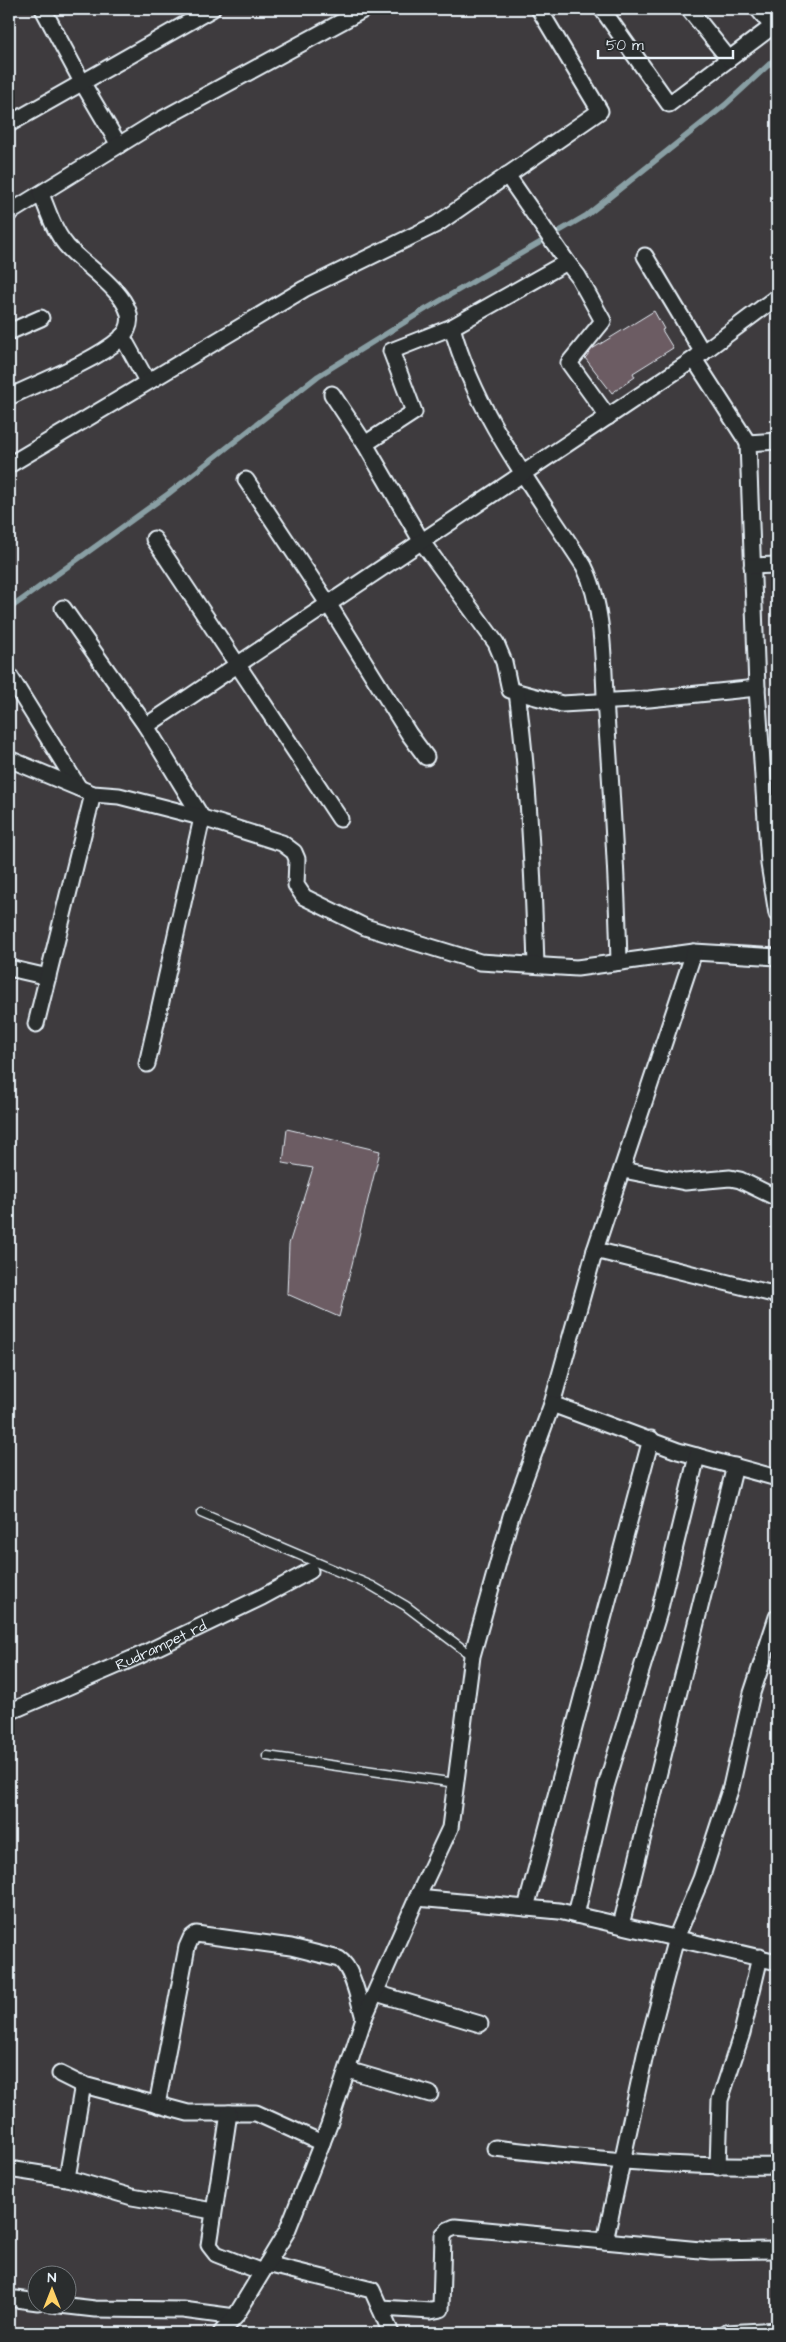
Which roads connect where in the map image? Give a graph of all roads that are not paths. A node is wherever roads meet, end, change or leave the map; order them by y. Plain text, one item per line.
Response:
1 (43, 9) edge
2 (212, 9) edge
3 (365, 9) edge
4 (539, 9) edge
5 (602, 9) edge
6 (689, 9) edge
7 (758, 9) edge
8 (192, 14) edge
9 (775, 25) edge
10 (729, 60) junction
11 (82, 82) junction
12 (9, 124) edge
13 (120, 145) junction
14 (507, 175) junction
15 (41, 194) junction
16 (10, 210) edge
17 (645, 256) dead end
18 (565, 258) junction
19 (774, 304) edge
20 (41, 318) dead end
21 (452, 327) junction
22 (9, 332) edge
23 (122, 336) junction
24 (699, 356) junction
25 (148, 381) junction
26 (332, 394) dead end
27 (9, 398) edge
28 (608, 417) junction
29 (777, 441) edge
30 (748, 443) junction
31 (365, 444) junction
32 (9, 465) edge
33 (524, 473) junction
34 (246, 480) dead end
35 (154, 538) dead end
36 (422, 542) junction
37 (777, 564) edge
38 (752, 566) junction
39 (329, 605) junction
40 (62, 608) dead end
41 (237, 666) junction
42 (9, 675) edge
43 (757, 688) junction
44 (517, 692) junction
45 (605, 702) junction
46 (146, 726) junction
47 (426, 757) dead end
48 (9, 759) edge
49 (79, 788) junction
50 (94, 794) junction
51 (771, 813) edge
52 (202, 818) junction
53 (340, 819) dead end
54 (777, 914) edge
55 (694, 952) junction
56 (777, 957) edge
57 (619, 962) junction
58 (536, 965) junction
59 (9, 968) edge
60 (48, 977) junction
61 (36, 1024) dead end
62 (147, 1064) dead end
63 (623, 1170) junction
64 (777, 1198) edge
65 (596, 1250) junction
66 (777, 1295) edge
67 (552, 1404) junction
68 (651, 1439) junction
69 (697, 1456) junction
70 (735, 1466) junction
71 (777, 1478) edge
72 (201, 1513) dead end
73 (310, 1571) dead end
74 (777, 1617) edge
75 (472, 1656) junction
76 (9, 1712) edge
77 (267, 1756) dead end
78 (456, 1784) junction
79 (417, 1898) junction
80 (526, 1908) junction
81 (576, 1915) junction
82 (621, 1925) junction
83 (676, 1938) junction
84 (760, 1958) junction
85 (777, 1962) edge
86 (376, 1993) junction
87 (364, 2018) junction
88 (480, 2024) dead end
89 (348, 2070) junction
90 (60, 2074) dead end
91 (83, 2084) junction
92 (430, 2094) dead end
93 (157, 2105) junction
94 (229, 2113) junction
95 (322, 2143) junction
96 (495, 2148) dead end
97 (620, 2162) junction
98 (777, 2166) edge
99 (718, 2167) junction
100 (9, 2169) edge
101 (67, 2178) junction
102 (214, 2211) junction
103 (604, 2241) junction
104 (777, 2250) edge
105 (264, 2268) junction
106 (16, 2299) dead end
107 (28, 2301) edge
108 (78, 2307) edge
109 (380, 2308) junction
110 (234, 2317) junction
111 (777, 2330) edge
112 (221, 2333) edge
113 (391, 2333) edge
114 (726, 2333) edge

1 - 11 street
2 - 8 street
3 - 13 street
4 - 14 street
5 - 10 street
6 - 10 street
7 - 9 street
8 - 11 street
9 - 10 street
11 - 12 street
11 - 13 street
13 - 15 street
14 - 18 street
14 - 25 street
15 - 16 street
15 - 23 street
17 - 24 street
18 - 21 street
18 - 28 street
19 - 24 street
20 - 22 street
21 - 31 street
21 - 33 street
23 - 25 street
23 - 27 street
24 - 28 street
24 - 30 street
25 - 32 street
26 - 31 street
28 - 33 street
29 - 30 street
30 - 38 street
31 - 36 street
33 - 36 street
33 - 45 street
34 - 39 street
35 - 41 street
36 - 39 street
36 - 44 street
37 - 38 street
38 - 43 street
39 - 41 street
39 - 47 street
40 - 46 street
41 - 46 street
41 - 53 street
42 - 49 street
43 - 45 street
43 - 51 street
44 - 45 street
44 - 58 street
45 - 57 street
46 - 52 street
48 - 49 street
49 - 50 street
50 - 52 street
50 - 60 street
51 - 54 street
52 - 58 street
52 - 62 street
55 - 56 street
55 - 57 street
55 - 63 street
57 - 58 street
59 - 60 street
60 - 61 street
63 - 64 street
63 - 65 street
65 - 66 street
65 - 67 street
67 - 68 street
67 - 75 street
68 - 69 street
68 - 80 street
69 - 70 street
69 - 81 street
70 - 71 street
70 - 82 street
72 - 75 lane
73 - 76 street, Rudrampet rd
74 - 83 street
75 - 78 street
77 - 78 lane
78 - 79 street
79 - 80 street
79 - 86 street
80 - 81 street
81 - 82 street
82 - 83 street
83 - 84 street
83 - 97 street
84 - 85 street
84 - 99 street
86 - 87 street
86 - 88 street
87 - 89 street
87 - 93 street
89 - 92 street
89 - 95 street
90 - 91 street
91 - 93 street
91 - 101 street
93 - 94 street
94 - 95 street
94 - 102 street
95 - 105 street
96 - 97 street
97 - 99 street
97 - 103 street
98 - 99 street
100 - 101 street
101 - 102 street
102 - 105 street
103 - 104 street
103 - 109 street
105 - 109 street
105 - 110 street
106 - 107 street
108 - 110 street
109 - 113 street
110 - 112 street
111 - 114 street

